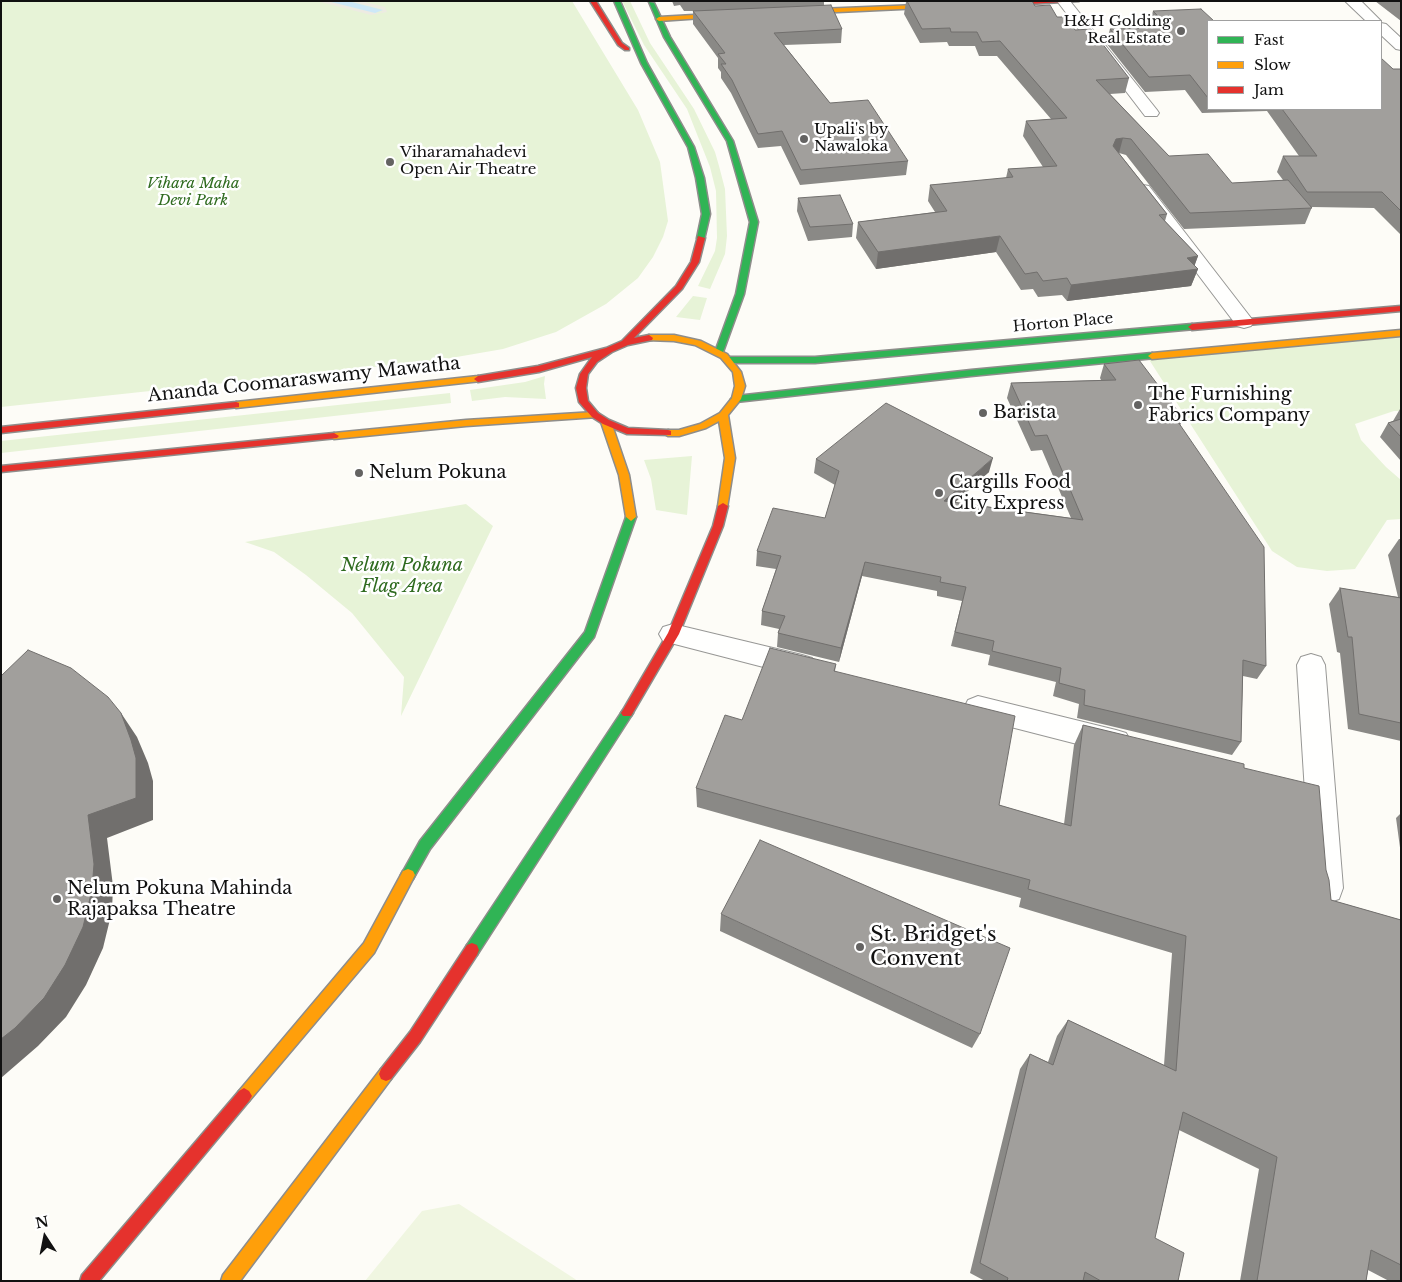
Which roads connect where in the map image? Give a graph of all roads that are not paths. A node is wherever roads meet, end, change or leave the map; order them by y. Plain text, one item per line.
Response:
1 (593, 1) edge
2 (618, 1) edge
3 (651, 1) edge
4 (1076, 1) edge
5 (1352, 1) edge
6 (1063, 2) edge
7 (937, 4) edge
8 (986, 4) edge
9 (879, 5) edge
10 (958, 6) edge
11 (783, 13) edge
12 (744, 15) edge
13 (658, 19) junction
14 (1373, 20) edge
15 (1382, 28) edge
16 (1401, 46) edge
17 (644, 63) junction
18 (1151, 113) dead end
19 (1131, 176) edge
20 (1401, 308) edge
21 (1244, 322) junction
22 (1401, 332) edge
23 (625, 343) junction
24 (609, 350) junction
25 (719, 352) junction
26 (728, 360) junction
27 (736, 399) junction
28 (595, 415) junction
29 (723, 415) junction
30 (606, 422) junction
31 (1, 430) edge
32 (1, 469) edge
33 (673, 634) junction
34 (1311, 665) dead end
35 (827, 672) edge
36 (953, 702) edge
37 (1137, 747) edge
38 (1292, 784) edge
39 (1321, 791) junction
40 (1327, 888) edge
41 (88, 1281) edge
42 (229, 1281) edge

1 - 17 main road
2 - 17 main road
3 - 13 main road
4 - 6 main road
5 - 14 street
6 - 8 main road
6 - 18 street
7 - 9 main road
7 - 10 main road
9 - 11 main road
12 - 13 main road
13 - 25 main road
15 - 16 street
17 - 23 main road
19 - 21 street
20 - 21 main road, Horton Place
21 - 26 main road, Horton Place
22 - 27 main road
23 - 24 main road
23 - 25 main road
24 - 28 main road
24 - 31 main road, Ananda Coomaraswamy Mawatha
25 - 26 main road
26 - 27 main road
27 - 29 main road
28 - 30 main road
28 - 32 main road
29 - 30 main road
29 - 33 main road
30 - 41 main road
33 - 35 street
33 - 42 main road
34 - 39 street
36 - 37 street
38 - 39 street
39 - 40 street

